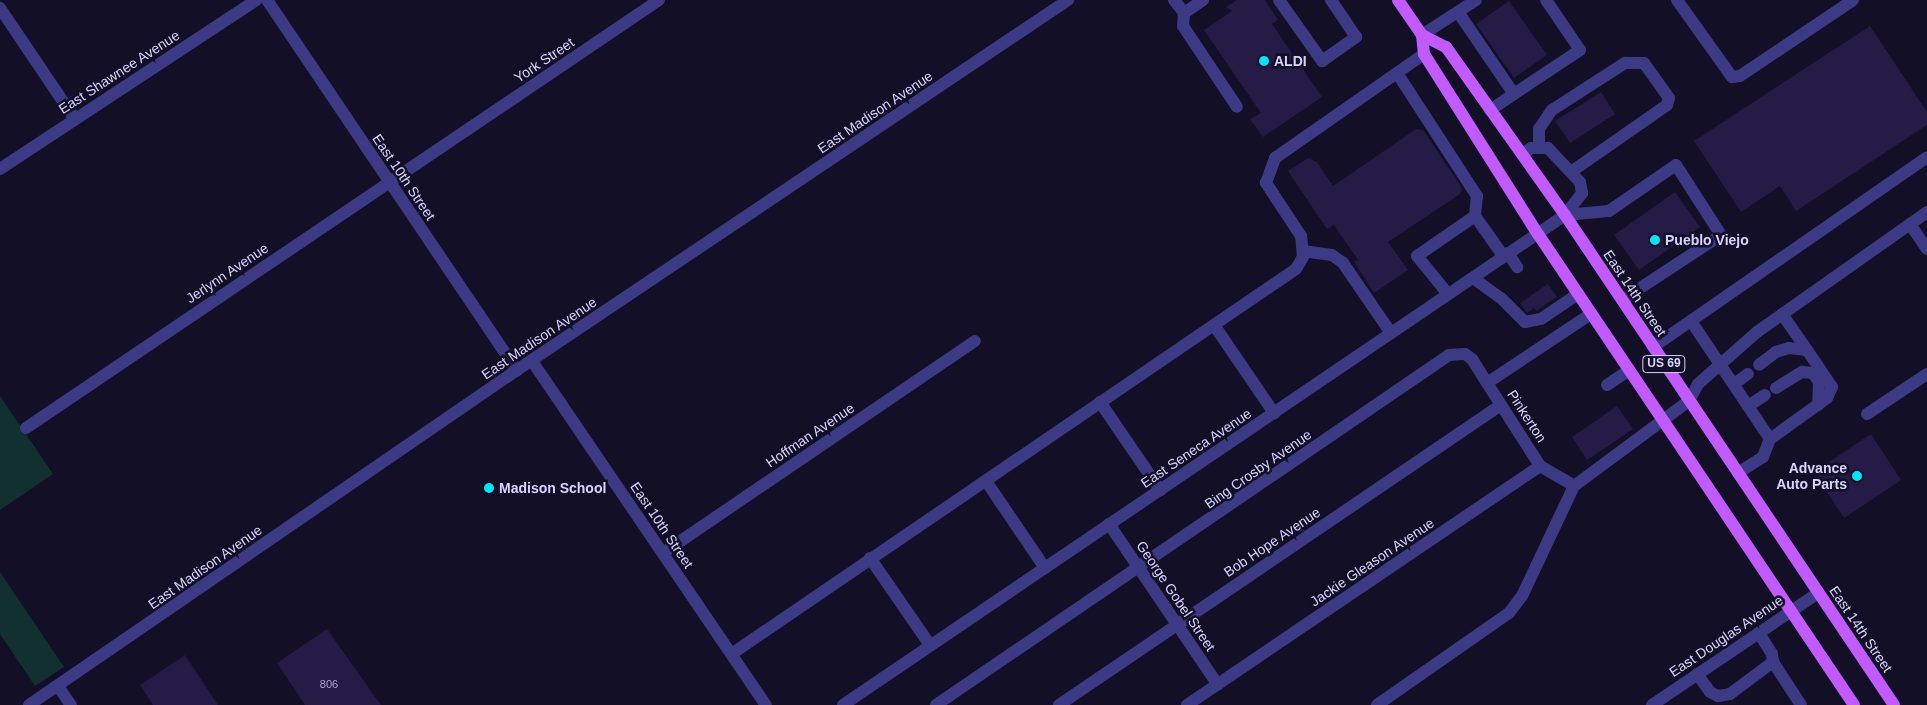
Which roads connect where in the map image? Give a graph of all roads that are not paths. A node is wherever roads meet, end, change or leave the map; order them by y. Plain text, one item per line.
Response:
1 (256, 0) edge
2 (266, 0) edge
3 (659, 0) edge
4 (1068, 0) edge
5 (1174, 0) edge
6 (1203, 0) edge
7 (1279, 0) edge
8 (1331, 0) edge
9 (1398, 0) edge
10 (1476, 0) edge
11 (1546, 0) edge
12 (1677, 0) edge
13 (1853, 0) edge
14 (0, 8) edge
15 (1458, 12) junction
16 (1184, 13) junction
17 (1422, 35) junction
18 (1424, 54) junction
19 (1397, 73) junction
20 (1514, 94) junction
21 (1237, 106) dead end
22 (1490, 110) junction
23 (75, 119) junction
24 (446, 145) joint
25 (1539, 146) junction
26 (1522, 155) junction
27 (1927, 157) edge
28 (0, 169) edge
29 (1570, 172) junction
30 (389, 182) junction
31 (1927, 212) edge
32 (1565, 215) junction
33 (1475, 216) junction
34 (1910, 224) junction
35 (1538, 234) junction
36 (1927, 249) edge
37 (1303, 251) junction
38 (1506, 255) junction
39 (1517, 267) dead end
40 (1473, 278) junction
41 (1448, 294) junction
42 (1578, 294) junction
43 (1622, 300) junction
44 (1591, 314) junction
45 (1782, 314) junction
46 (1691, 321) junction
47 (1214, 325) junction
48 (1391, 333) junction
49 (974, 341) dead end
50 (1653, 347) junction
51 (1806, 350) junction
52 (532, 361) junction
53 (1721, 364) junction
54 (1759, 365) dead end
55 (517, 370) junction
56 (1629, 370) junction
57 (1748, 374) dead end
58 (1927, 374) edge
59 (1488, 383) junction
60 (1734, 384) junction
61 (1607, 385) dead end
62 (1776, 388) dead end
63 (1764, 395) dead end
64 (1690, 401) junction
65 (1100, 402) junction
66 (1501, 404) junction
67 (1818, 405) junction
68 (1748, 406) junction
69 (1274, 412) junction
70 (1867, 414) dead end
71 (1662, 420) junction
72 (26, 428) dead end
73 (1770, 439) junction
74 (1540, 466) junction
75 (1738, 473) junction
76 (986, 480) junction
77 (1574, 486) junction
78 (1160, 490) junction
79 (1109, 524) junction
80 (663, 553) junction
81 (870, 558) junction
82 (1045, 568) junction
83 (1140, 568) junction
84 (1818, 593) junction
85 (1790, 611) junction
86 (1177, 624) junction
87 (1759, 632) junction
88 (930, 645) junction
89 (733, 653) junction
90 (1773, 662) junction
91 (1697, 674) junction
92 (1218, 685) junction
93 (58, 686) junction
94 (29, 705) edge
95 (71, 705) edge
96 (766, 705) edge
97 (843, 705) edge
98 (936, 705) edge
99 (1059, 705) edge
100 (1187, 705) edge
101 (1377, 705) edge
102 (1652, 705) edge
103 (1801, 705) edge
104 (1854, 705) edge
105 (1894, 705) edge

1 - 23 street, East Shawnee Avenue
2 - 30 street, East 10th Street
3 - 24 street, York Street
4 - 52 street, East Madison Avenue
5 - 16 street
6 - 16 street
7 - 8 street
9 - 17 main road, East 14th Street / US 69
10 - 15 street
11 - 20 street
12 - 13 street
14 - 23 street
15 - 17 street
15 - 20 street
16 - 21 street
17 - 18 main road, East 14th Street / US 69
17 - 22 main road, East 14th Street / US 69
18 - 19 street
18 - 35 main road, East 14th Street / US 69
19 - 33 street
19 - 37 street
20 - 22 street
22 - 26 main road, East 14th Street / US 69
23 - 28 street, East Shawnee Avenue
24 - 30 street, Jerlynn Avenue
25 - 26 street
25 - 29 street
25 - 29 street
26 - 32 main road, East 14th Street / US 69
27 - 46 street
29 - 32 street
30 - 55 street, East 10th Street
30 - 72 street, Jerlynn Avenue
31 - 34 street
32 - 35 street, East Seneca Avenue
32 - 43 main road, East 14th Street / US 69
32 - 43 street
33 - 38 street
33 - 41 street
34 - 36 street
34 - 45 street
35 - 38 street, East Seneca Avenue
35 - 42 main road, East 14th Street / US 69
37 - 47 street
37 - 48 street
38 - 39 street
38 - 40 street, East Seneca Avenue
40 - 41 street, East Seneca Avenue
40 - 42 street
41 - 48 street, East Seneca Avenue
42 - 44 main road, East 14th Street / US 69
43 - 50 main road, East 14th Street / US 69
44 - 56 main road, East 14th Street / US 69
44 - 59 street
45 - 51 street
45 - 53 street
46 - 50 street
46 - 53 street
47 - 65 street
47 - 69 street
48 - 69 street, East Seneca Avenue
49 - 80 street, Hoffman Avenue
50 - 64 main road, East 14th Street / US 69
51 - 54 street
51 - 67 street
52 - 55 street, East Madison Avenue
52 - 80 street, East 10th Street
53 - 60 street
53 - 64 street
55 - 93 street, East Madison Avenue
56 - 61 street
56 - 71 main road, East 14th Street / US 69
57 - 60 street
58 - 70 street
59 - 66 street, Pinkerton
59 - 83 street, Bing Crosby Avenue
60 - 68 street
62 - 67 street
63 - 68 street
64 - 71 street
64 - 75 main road, East 14th Street / US 69
65 - 76 street
65 - 78 street
66 - 74 street, Pinkerton
66 - 86 street, Bob Hope Avenue
67 - 73 street
68 - 73 street
69 - 78 street, East Seneca Avenue
71 - 77 street
71 - 85 main road, East 14th Street / US 69
73 - 75 street
74 - 77 street
74 - 92 street, Jackie Gleason Avenue
75 - 84 main road, East 14th Street / US 69
76 - 81 street
76 - 82 street
77 - 101 street
78 - 79 street, East Seneca Avenue
79 - 82 street, East Seneca Avenue
79 - 83 street, George Gobel Street
80 - 89 street, East 10th Street
81 - 88 street
81 - 89 street
82 - 88 street, East Seneca Avenue
83 - 86 street, George Gobel Street
83 - 98 street, Bing Crosby Avenue
84 - 85 street, East Douglas Avenue
84 - 105 main road, East 14th Street / US 69
85 - 87 street, East Douglas Avenue
85 - 104 main road, East 14th Street / US 69
86 - 92 street, George Gobel Street
86 - 99 street, Bob Hope Avenue
87 - 90 street
87 - 91 street, East Douglas Avenue
88 - 97 street, East Seneca Avenue
89 - 96 street, East 10th Street
90 - 91 street
90 - 103 street
91 - 102 street, East Douglas Avenue
92 - 100 street, Jackie Gleason Avenue
93 - 94 street, East Madison Avenue
93 - 95 street

